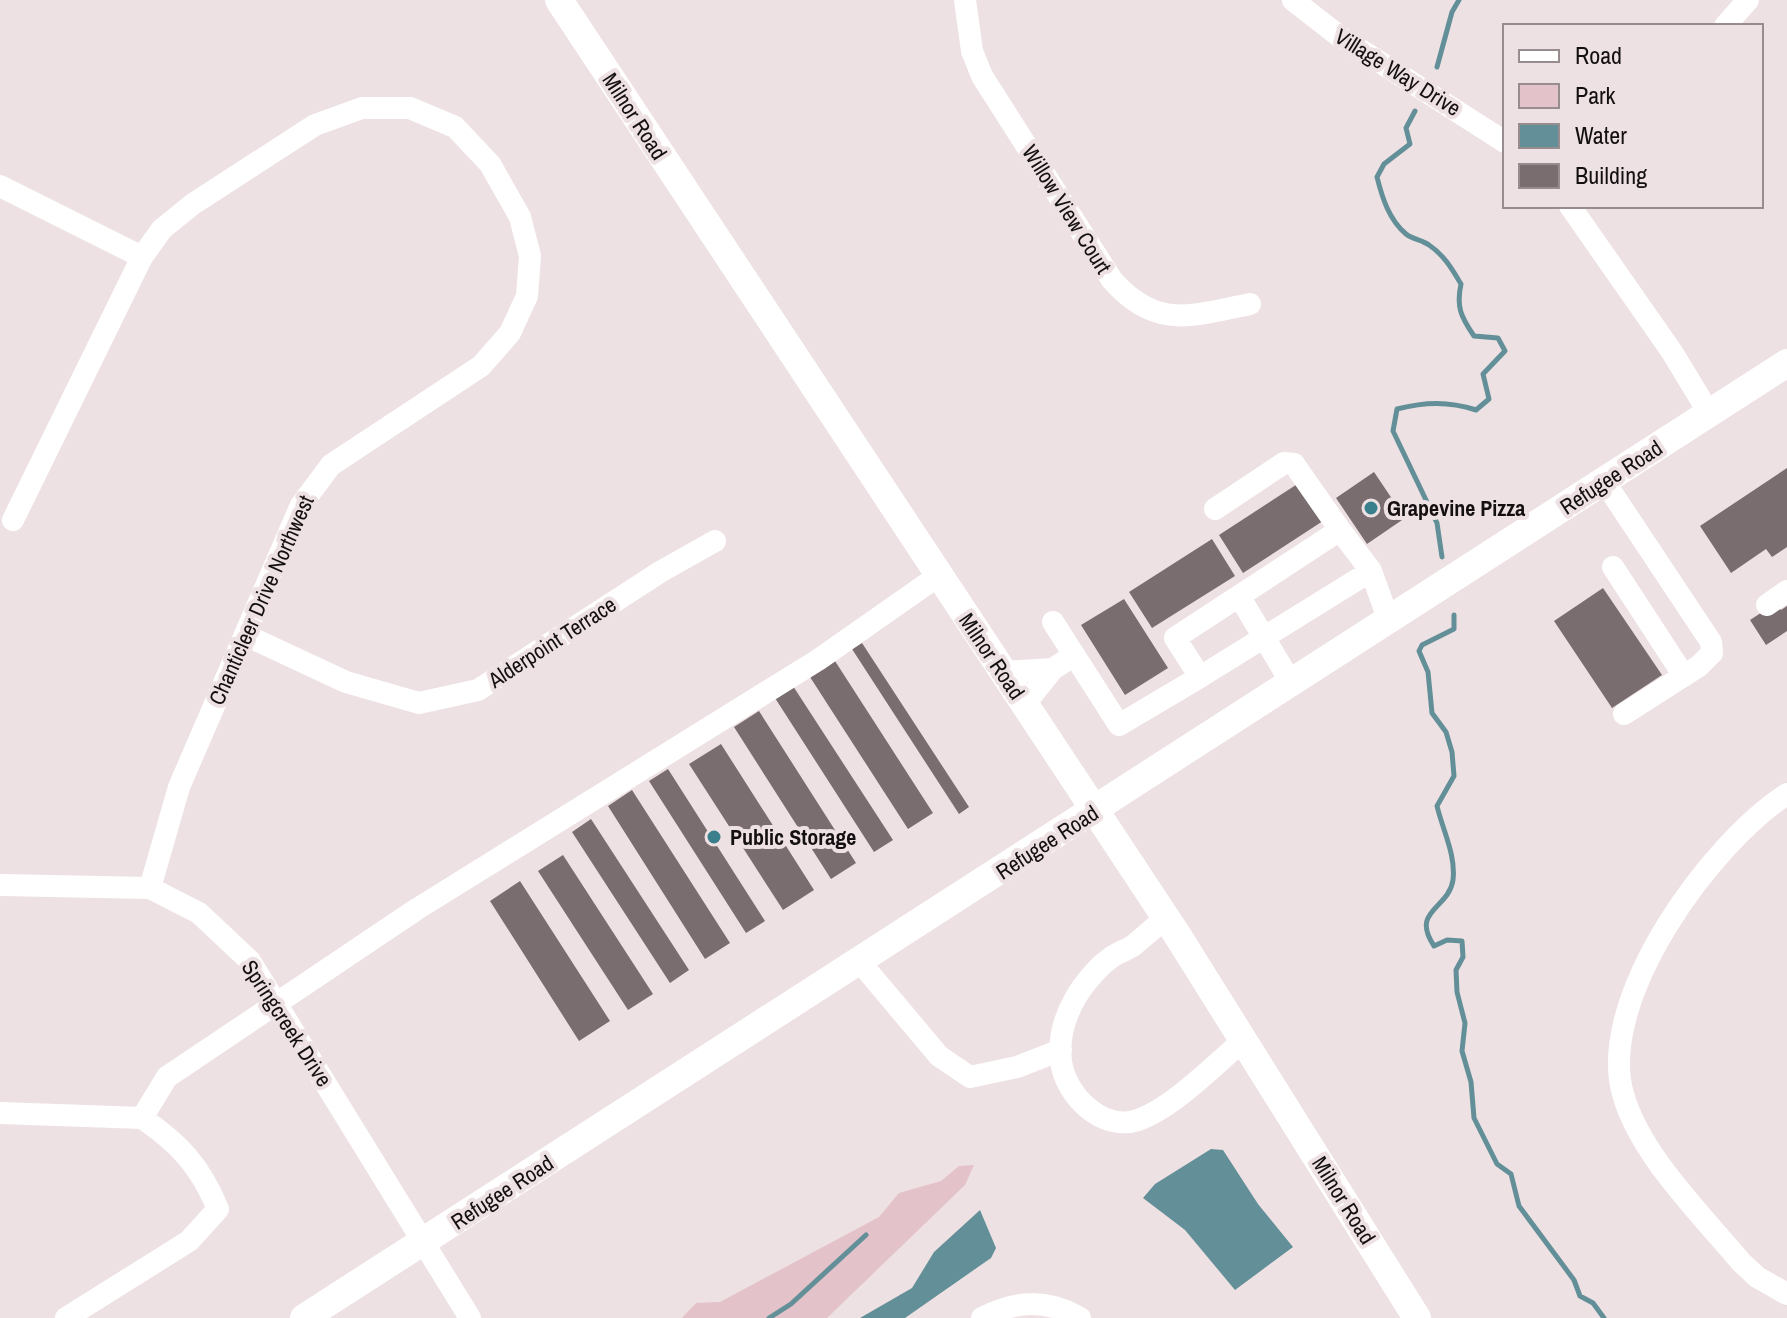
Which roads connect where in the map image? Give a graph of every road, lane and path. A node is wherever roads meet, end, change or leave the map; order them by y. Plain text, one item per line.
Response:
1 (559, 0) edge
2 (965, 0) edge
3 (1293, 0) edge
4 (1748, 0) edge
5 (1727, 24) edge
6 (1503, 141) edge
7 (0, 186) edge
8 (1571, 208) edge
9 (142, 257) junction
10 (1250, 304) dead end
11 (1784, 371) edge
12 (1709, 413) junction
13 (1604, 481) junction
14 (1215, 509) dead end
15 (13, 520) dead end
16 (1340, 530) junction
17 (715, 541) dead end
18 (1613, 567) dead end
19 (1371, 571) junction
20 (938, 576) junction
21 (1787, 591) edge
22 (1239, 596) junction
23 (1767, 605) dead end
24 (1389, 621) junction
25 (1053, 622) dead end
26 (245, 635) junction
27 (1265, 639) junction
28 (1074, 655) junction
29 (1053, 669) junction
30 (1003, 672) junction
31 (1684, 676) junction
32 (1200, 677) junction
33 (1292, 684) junction
34 (1025, 704) junction
35 (1624, 714) dead end
36 (1787, 794) edge
37 (1096, 811) junction
38 (0, 885) edge
39 (150, 888) junction
40 (1171, 925) junction
41 (860, 962) junction
42 (277, 1004) junction
43 (1244, 1040) junction
44 (1061, 1050) junction
45 (0, 1113) edge
46 (142, 1118) junction
47 (423, 1243) junction
48 (1787, 1294) edge
49 (66, 1318) edge
50 (304, 1318) edge
51 (470, 1318) edge
52 (982, 1318) edge
53 (1080, 1318) edge
54 (1417, 1318) edge

1 - 20 main road, Milnor Road
2 - 10 street, Willow View Court
3 - 6 street, Village Way Drive
4 - 5 street
7 - 9 street
8 - 12 street
9 - 15 street, Chanticleer Drive Northwest
9 - 26 street, Chanticleer Drive Northwest
11 - 12 main road, Refugee Road
12 - 13 main road, Refugee Road
13 - 24 main road, Refugee Road
13 - 31 street
14 - 16 street
16 - 19 street
16 - 22 street
17 - 26 street, Alderpoint Terrace
18 - 31 street
19 - 24 street
19 - 27 street
20 - 30 main road, Milnor Road
20 - 42 street
21 - 23 street
22 - 27 street
22 - 32 street
24 - 33 main road, Refugee Road
25 - 28 street
26 - 39 street, Chanticleer Drive Northwest
27 - 32 street
27 - 33 street
28 - 29 street
28 - 32 street
29 - 30 street
29 - 34 street
30 - 34 main road, Milnor Road
31 - 35 street
33 - 37 main road, Refugee Road
34 - 37 main road, Milnor Road
36 - 48 street
37 - 40 main road, Milnor Road
37 - 41 main road, Refugee Road
38 - 39 street, Springcreek Drive
39 - 42 street, Springcreek Drive
40 - 43 main road, Milnor Road
40 - 44 street
41 - 44 street
41 - 47 main road, Refugee Road
42 - 46 street
42 - 47 street, Springcreek Drive
43 - 44 street
43 - 54 main road, Milnor Road
45 - 46 street
46 - 49 street
47 - 50 main road, Refugee Road
47 - 51 street, Springcreek Drive
52 - 53 street

